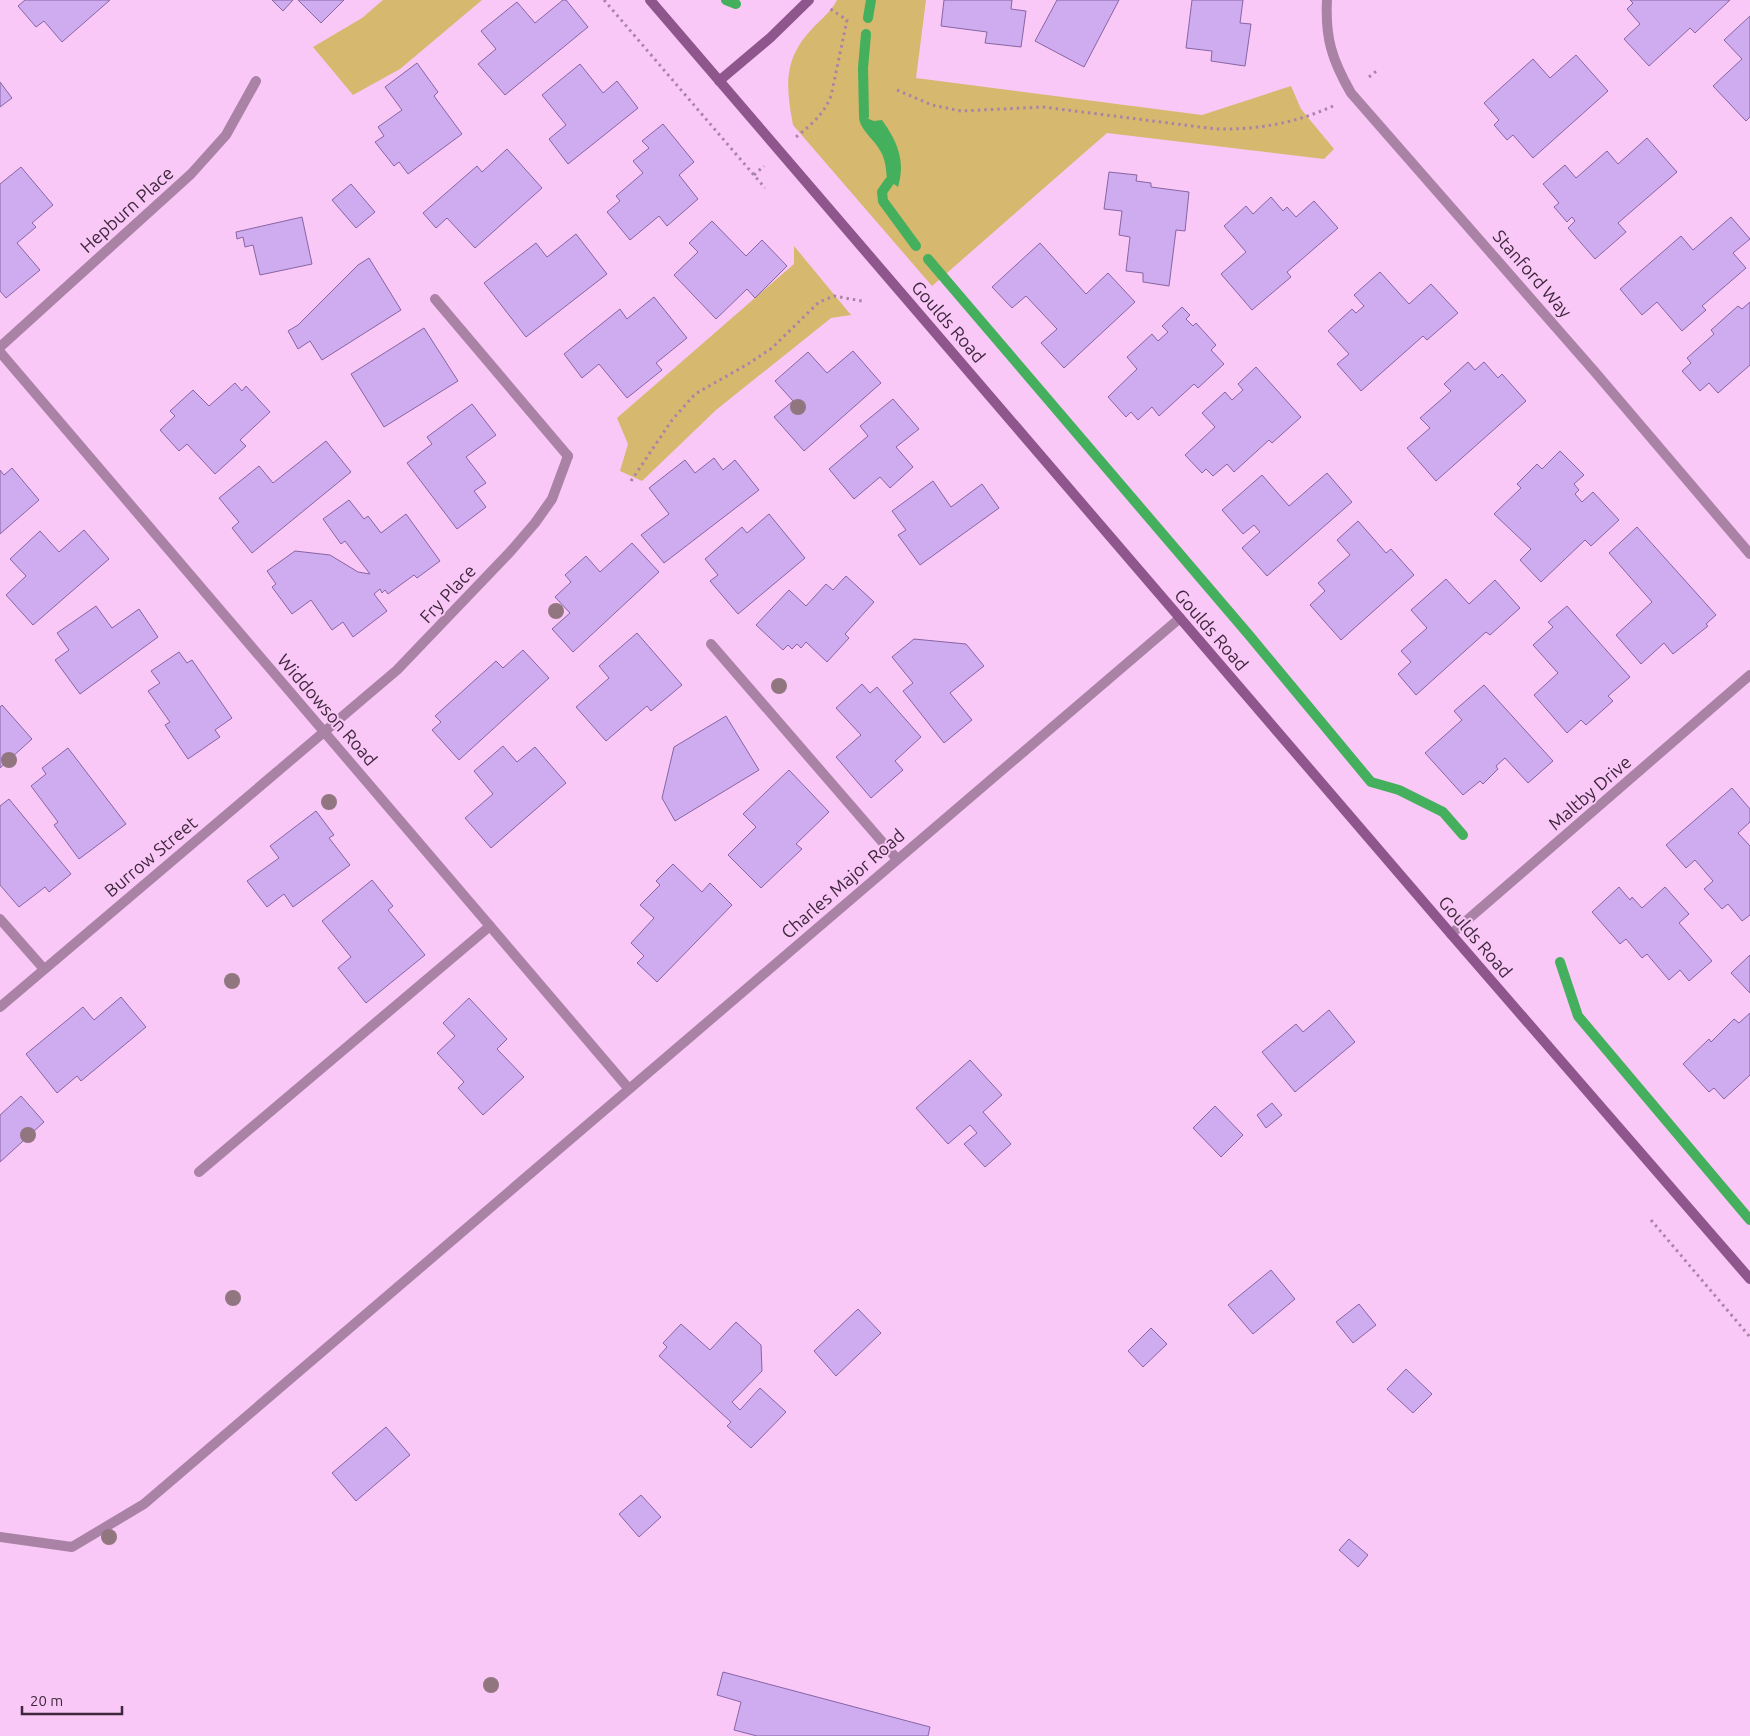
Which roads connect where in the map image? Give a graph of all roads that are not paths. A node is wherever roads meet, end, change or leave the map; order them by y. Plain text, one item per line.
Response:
1 (650, 0) edge
2 (809, 0) edge
3 (1327, 0) edge
4 (256, 81) dead end
5 (719, 81) junction
6 (435, 299) dead end
7 (0, 347) edge
8 (0, 352) edge
9 (1750, 554) edge
10 (1180, 618) junction
11 (712, 644) dead end
12 (1750, 676) edge
13 (324, 732) junction
14 (897, 859) junction
15 (0, 918) edge
16 (490, 926) junction
17 (1451, 934) junction
18 (44, 970) junction
19 (0, 1006) edge
20 (629, 1088) junction
21 (199, 1172) dead end
22 (1750, 1279) edge
23 (0, 1538) edge

1 - 5 main road, Goulds Road
2 - 5 main road
3 - 9 street, Stanford Way
4 - 7 street, Hepburn Place
5 - 10 main road, Goulds Road
6 - 13 street, Fry Place
8 - 13 street, Widdowson Road
10 - 14 street, Charles Major Road
10 - 17 main road, Goulds Road
11 - 14 street
12 - 17 street, Maltby Drive
13 - 16 street, Widdowson Road
13 - 18 street, Burrow Street
14 - 20 street, Charles Major Road
15 - 18 street
16 - 20 street, Widdowson Road
16 - 21 street
17 - 22 main road, Goulds Road
18 - 19 street, Burrow Street
20 - 23 street, Charles Major Road

